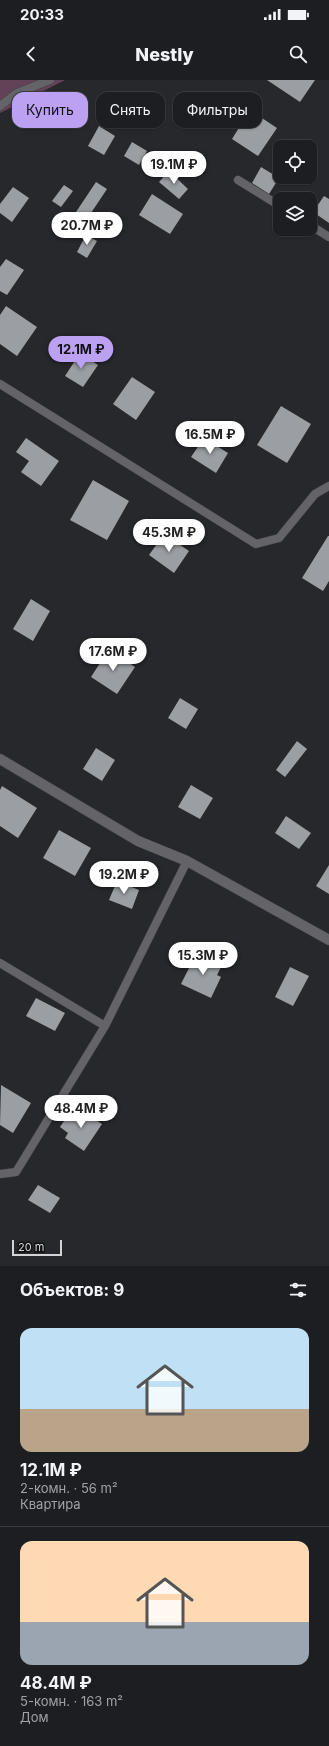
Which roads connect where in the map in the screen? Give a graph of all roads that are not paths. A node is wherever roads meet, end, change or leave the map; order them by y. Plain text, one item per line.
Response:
1 (50, 80) edge
2 (0, 106) edge
3 (238, 180) dead end
4 (273, 202) edge
5 (317, 229) edge
6 (329, 237) edge
7 (0, 384) edge
8 (329, 486) edge
9 (0, 759) edge
10 (187, 860) junction
11 (329, 940) edge
12 (0, 963) edge
13 (105, 1026) junction
14 (0, 1174) edge

1 - 2 lane
3 - 4 lane
5 - 6 lane
7 - 8 lane
9 - 10 street
10 - 11 street
10 - 13 lane
12 - 13 lane
13 - 14 lane

